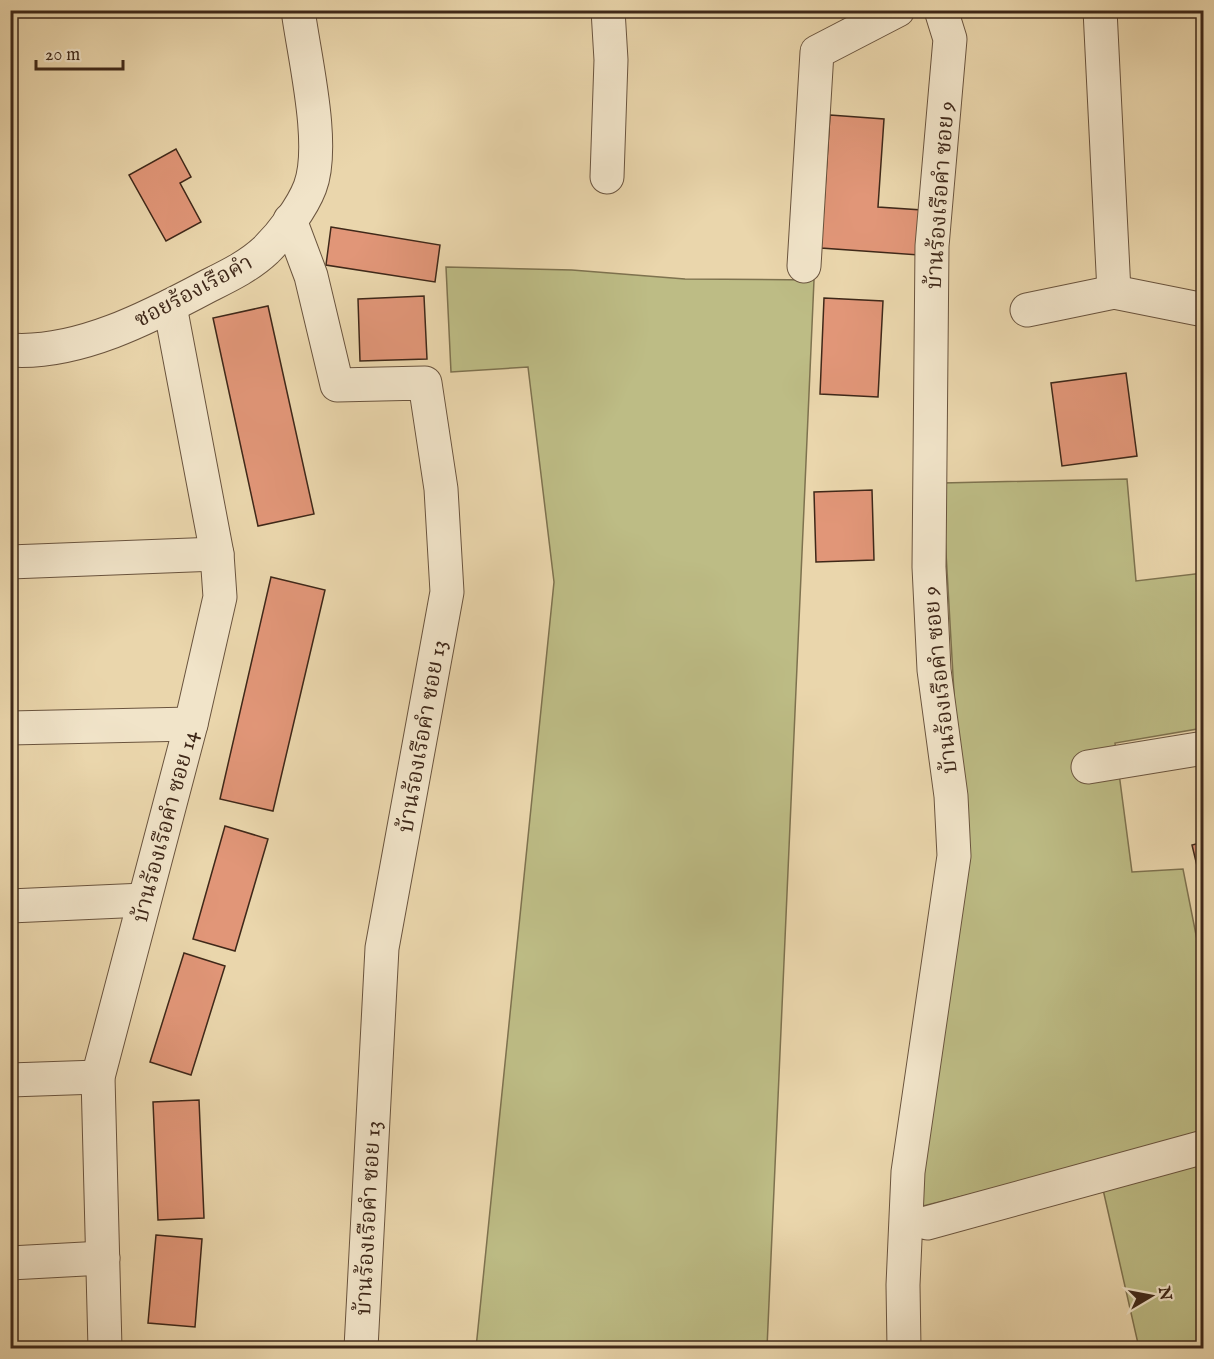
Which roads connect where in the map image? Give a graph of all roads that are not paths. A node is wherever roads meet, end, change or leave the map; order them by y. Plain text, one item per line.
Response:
1 (298, 10) edge
2 (608, 10) edge
3 (898, 10) edge
4 (941, 10) edge
5 (1100, 10) edge
6 (607, 177) dead end
7 (290, 220) junction
8 (804, 266) dead end
9 (1114, 292) junction
10 (170, 306) junction
11 (1027, 310) dead end
12 (1203, 310) edge
13 (10, 350) edge
14 (217, 554) junction
15 (10, 562) edge
16 (191, 724) junction
17 (10, 728) edge
18 (1203, 748) edge
19 (1088, 767) dead end
20 (144, 900) junction
21 (10, 906) edge
22 (98, 1077) junction
23 (10, 1080) edge
24 (1203, 1147) edge
25 (927, 1223) dead end
26 (103, 1258) junction
27 (10, 1263) edge
28 (105, 1348) edge
29 (361, 1348) edge
30 (904, 1348) edge

1 - 7 street, ซอยร้องเรือคำ
2 - 6 street
3 - 8 street
4 - 30 street, บ้านร้องเรือคำ ซอย 9
5 - 9 street
7 - 10 street, ซอยร้องเรือคำ
7 - 29 street, บ้านร้องเรือคำ ซอย 13
9 - 11 street
9 - 12 street
10 - 13 street, ซอยร้องเรือคำ
10 - 14 street, บ้านร้องเรือคำ ซอย 14
14 - 15 street
14 - 16 street, บ้านร้องเรือคำ ซอย 14
16 - 17 street
16 - 20 street, บ้านร้องเรือคำ ซอย 14
18 - 19 street
20 - 21 street
20 - 22 street, บ้านร้องเรือคำ ซอย 14
22 - 23 street
22 - 26 street, บ้านร้องเรือคำ ซอย 14
24 - 25 street
26 - 27 street
26 - 28 street, บ้านร้องเรือคำ ซอย 14

